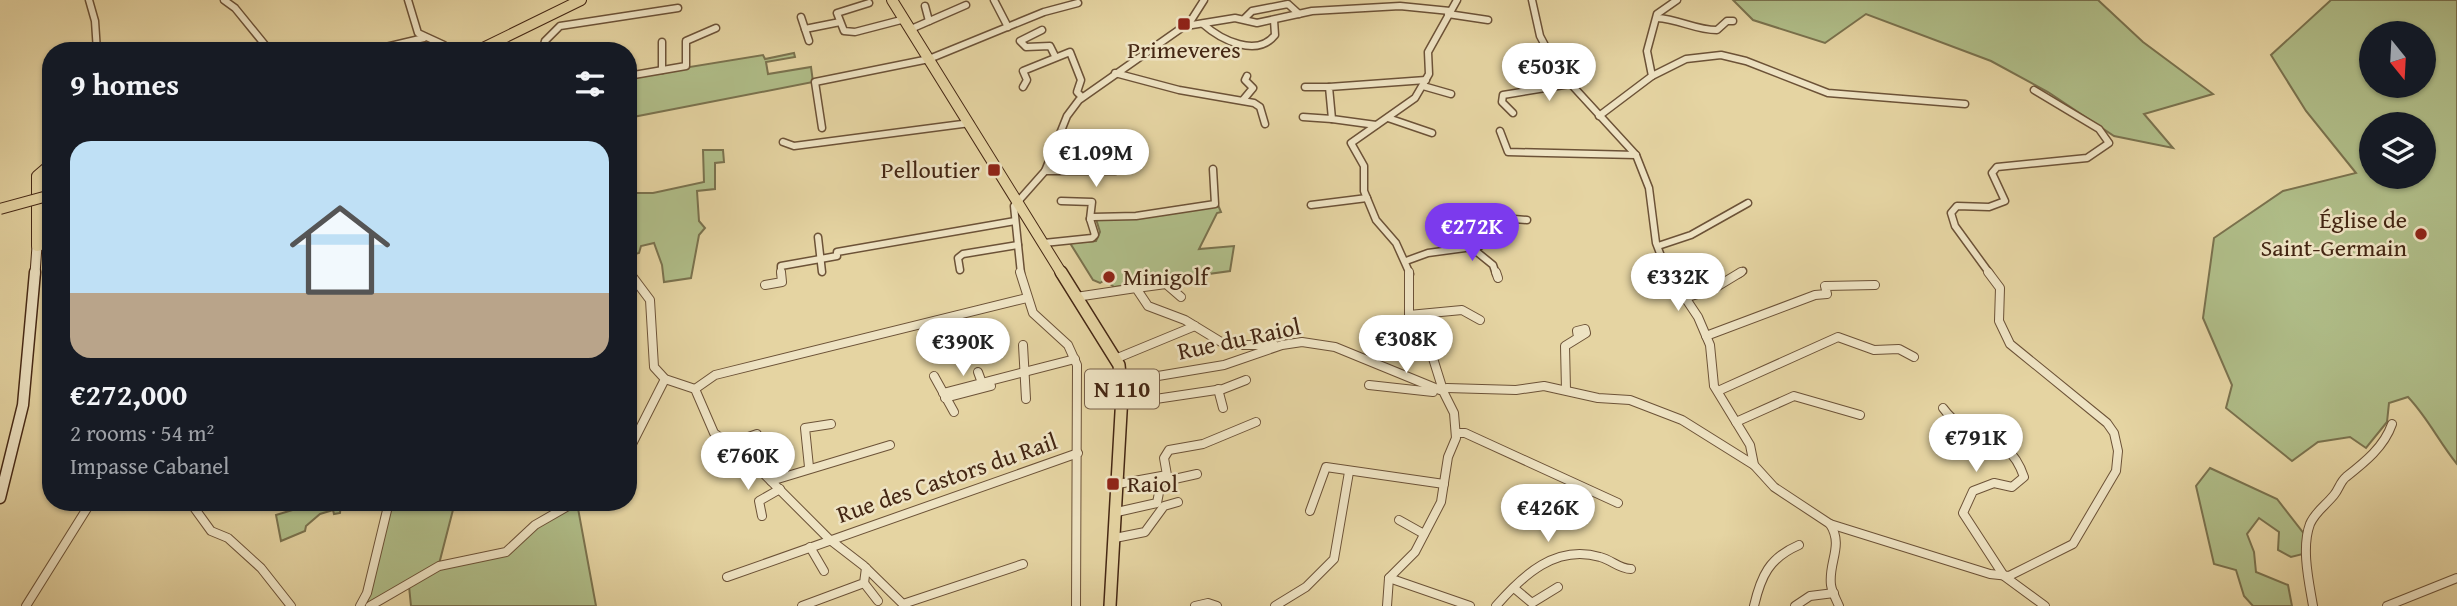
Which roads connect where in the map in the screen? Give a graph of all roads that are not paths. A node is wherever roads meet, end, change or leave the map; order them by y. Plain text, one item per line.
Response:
1 (89, 0) edge
2 (224, 0) edge
3 (408, 0) edge
4 (570, 0) edge
5 (581, 0) edge
6 (892, 0) edge
7 (954, 0) edge
8 (994, 0) edge
9 (1204, 0) edge
10 (1458, 0) edge
11 (1532, 0) edge
12 (1677, 0) edge
13 (869, 3) dead end
14 (1078, 3) dead end
15 (925, 6) dead end
16 (678, 8) dead end
17 (1449, 13) junction
18 (1299, 14) junction
19 (801, 17) dead end
20 (1657, 18) junction
21 (905, 19) junction
22 (1244, 19) junction
23 (1274, 20) junction
24 (1488, 20) dead end
25 (929, 21) junction
26 (1733, 21) dead end
27 (840, 22) junction
28 (1203, 24) junction
29 (1186, 26) junction
30 (1008, 27) junction
31 (716, 28) dead end
32 (805, 29) junction
33 (911, 29) junction
34 (1042, 30) dead end
35 (425, 38) junction
36 (809, 41) dead end
37 (96, 42) edge
38 (260, 42) edge
39 (408, 42) edge
40 (436, 42) edge
41 (485, 42) edge
42 (495, 42) edge
43 (545, 42) edge
44 (662, 42) dead end
45 (1055, 56) junction
46 (929, 59) junction
47 (662, 70) junction
48 (1115, 73) junction
49 (637, 74) edge
50 (1247, 76) dead end
51 (1652, 76) junction
52 (1425, 83) junction
53 (1570, 84) junction
54 (1023, 87) dead end
55 (1329, 87) junction
56 (1306, 88) dead end
57 (2034, 90) dead end
58 (1451, 94) dead end
59 (1082, 97) junction
60 (1243, 100) junction
61 (1965, 104) dead end
62 (1513, 113) dead end
63 (1599, 116) junction
64 (1303, 117) dead end
65 (1388, 118) junction
66 (1332, 119) junction
67 (970, 123) junction
68 (1265, 124) dead end
69 (1376, 125) junction
70 (822, 128) dead end
71 (1500, 131) dead end
72 (1432, 133) dead end
73 (783, 142) dead end
74 (1636, 155) junction
75 (1213, 169) dead end
76 (42, 171) edge
77 (1045, 171) junction
78 (1115, 171) dead end
79 (42, 197) edge
80 (1367, 198) junction
81 (1017, 201) junction
82 (1061, 201) dead end
83 (1092, 202) junction
84 (1100, 202) dead end
85 (1748, 203) dead end
86 (1311, 205) dead end
87 (0, 209) edge
88 (1090, 219) junction
89 (1527, 220) dead end
90 (1015, 221) junction
91 (818, 237) dead end
92 (1044, 243) junction
93 (42, 245) edge
94 (1018, 245) junction
95 (37, 246) junction
96 (1658, 246) junction
97 (1472, 248) junction
98 (821, 259) junction
99 (1406, 261) junction
100 (960, 270) dead end
101 (1743, 271) dead end
102 (822, 272) dead end
103 (1498, 278) dead end
104 (637, 282) edge
105 (765, 285) dead end
106 (1875, 285) dead end
107 (1136, 288) junction
108 (1076, 297) junction
109 (1027, 298) junction
110 (1181, 298) dead end
111 (1685, 298) junction
112 (1409, 315) junction
113 (1480, 320) dead end
114 (928, 324) junction
115 (1195, 326) junction
116 (1706, 336) junction
117 (1578, 337) dead end
118 (1023, 345) dead end
119 (1282, 345) junction
120 (933, 350) dead end
121 (1914, 357) dead end
122 (1075, 359) junction
123 (1115, 359) junction
124 (978, 372) dead end
125 (1025, 372) junction
126 (934, 376) dead end
127 (665, 379) junction
128 (998, 379) junction
129 (1246, 380) dead end
130 (982, 383) junction
131 (1122, 383) junction
132 (1369, 385) dead end
133 (695, 389) junction
134 (1218, 389) junction
135 (1443, 390) junction
136 (1566, 390) junction
137 (1717, 391) junction
138 (944, 396) junction
139 (1026, 399) dead end
140 (1122, 404) junction
141 (1223, 408) dead end
142 (1943, 408) dead end
143 (954, 412) dead end
144 (1860, 415) dead end
145 (1256, 422) dead end
146 (1736, 422) junction
147 (831, 424) dead end
148 (2392, 424) dead end
149 (1456, 433) junction
150 (637, 434) edge
151 (757, 434) dead end
152 (728, 444) junction
153 (890, 444) dead end
154 (1078, 453) junction
155 (1754, 465) junction
156 (809, 467) junction
157 (1349, 472) junction
158 (1197, 474) dead end
159 (771, 481) junction
160 (1118, 484) junction
161 (1444, 484) junction
162 (780, 489) junction
163 (0, 498) edge
164 (1178, 502) dead end
165 (1618, 503) dead end
166 (1310, 510) dead end
167 (85, 511) edge
168 (197, 511) edge
169 (387, 511) edge
170 (559, 511) edge
171 (1117, 512) junction
172 (762, 516) dead end
173 (1399, 520) dead end
174 (1830, 524) junction
175 (1424, 534) junction
176 (1115, 538) junction
177 (829, 539) junction
178 (1798, 545) dead end
179 (810, 547) junction
180 (1024, 564) dead end
181 (866, 568) junction
182 (1631, 569) dead end
183 (824, 571) dead end
184 (2004, 576) junction
185 (727, 577) dead end
186 (1390, 578) junction
187 (2457, 578) edge
188 (864, 583) junction
189 (1558, 587) dead end
190 (1514, 588) junction
191 (1834, 593) junction
192 (878, 601) dead end
193 (904, 605) edge
194 (26, 606) edge
195 (291, 606) edge
196 (360, 606) edge
197 (370, 606) edge
198 (802, 606) edge
199 (1076, 606) edge
200 (1110, 606) edge
201 (1195, 606) edge
202 (1217, 606) edge
203 (1276, 606) edge
204 (1387, 606) edge
205 (1470, 606) edge
206 (1496, 606) edge
207 (1754, 606) edge
208 (1795, 606) edge
209 (1839, 606) edge
210 (2045, 606) edge
211 (2313, 606) edge
212 (2387, 606) edge

1 - 37 street
2 - 38 street
3 - 35 street
4 - 41 main road
5 - 42 main road
6 - 21 main road, N 110
7 - 25 street
8 - 30 street
9 - 29 street
10 - 17 street
11 - 53 street
12 - 20 street
13 - 27 street
14 - 30 street
15 - 25 street
16 - 43 street
17 - 18 street
17 - 24 street
17 - 52 street
18 - 22 street
18 - 23 street
19 - 32 street
20 - 26 street
20 - 51 street
21 - 27 street
21 - 33 main road, N 110
22 - 23 street
22 - 28 street
23 - 28 street
25 - 33 street
27 - 32 street
28 - 29 street
29 - 48 street
30 - 46 street
31 - 47 street
32 - 36 street
33 - 46 main road, N 110
34 - 45 street
35 - 39 street
35 - 40 street
44 - 47 street
45 - 54 street
45 - 59 street
46 - 67 main road, N 110
46 - 70 street
47 - 49 street
48 - 59 street
48 - 60 street
50 - 60 street
51 - 61 street
51 - 63 street
52 - 55 street
52 - 58 street
52 - 65 street
53 - 62 street
53 - 63 street
55 - 56 street
55 - 66 street
57 - 184 street
59 - 77 street
60 - 68 street
63 - 74 street
64 - 66 street
65 - 69 street
65 - 72 street
66 - 69 street
67 - 73 street
67 - 81 main road, N 110
69 - 80 street
71 - 74 street
74 - 96 street
75 - 88 street
76 - 95 main road
77 - 78 street
77 - 81 street
79 - 87 main road, bridge
80 - 86 street
80 - 99 street
81 - 90 street
81 - 92 main road, N 110
82 - 83 street
83 - 84 street
83 - 88 street
85 - 96 street
88 - 92 street
89 - 97 street
90 - 94 street
90 - 98 street
91 - 98 street
92 - 108 main road, N 110
93 - 95 main road
94 - 100 street
94 - 109 street
95 - 163 main road
96 - 111 street
97 - 99 street
97 - 103 street
98 - 102 street
98 - 105 street
99 - 112 street
101 - 111 street
104 - 127 street
106 - 116 street
107 - 108 street
107 - 110 street
107 - 115 street
108 - 123 main road, N 110
109 - 114 street
109 - 122 street
111 - 116 street
112 - 113 street
112 - 135 street
114 - 120 street
114 - 133 street
115 - 119 street
115 - 123 street
116 - 137 street
117 - 136 street
118 - 125 street
119 - 131 street, Rue du Raiol
119 - 135 street, Rue du Raiol
121 - 137 street
122 - 125 street
122 - 154 street
123 - 131 main road, N 110
124 - 130 street
125 - 128 street
125 - 139 street
126 - 138 street
127 - 133 street
127 - 150 street
128 - 130 street
128 - 138 street
129 - 134 street
130 - 138 street
131 - 140 main road, N 110
132 - 135 street
133 - 152 street
134 - 140 street
134 - 141 street
135 - 136 street
135 - 149 street
136 - 155 street
137 - 146 street
138 - 143 street
140 - 160 main road, N 110
142 - 184 street
144 - 146 street
145 - 160 street
146 - 155 street
147 - 156 street
148 - 211 street
149 - 161 street
149 - 165 street
151 - 152 street
152 - 159 street
153 - 156 street
154 - 177 street, Rue des Castors du Rail
154 - 199 street
155 - 174 street
156 - 159 street
157 - 161 street
157 - 166 street
157 - 203 street
158 - 171 street
159 - 162 street
160 - 171 main road, N 110
161 - 175 street
162 - 172 street
162 - 177 street
164 - 176 street
167 - 194 street
168 - 195 street
169 - 196 street
170 - 197 street
171 - 176 main road, N 110
173 - 175 street
174 - 184 street
174 - 191 street
175 - 186 street
176 - 200 main road, N 110
177 - 179 street, Rue des Castors du Rail
177 - 181 street
178 - 207 street
179 - 183 street
179 - 185 street, Rue des Castors du Rail
180 - 193 street
181 - 188 street
181 - 193 street
182 - 190 street
184 - 210 street
186 - 204 street
186 - 205 street
187 - 212 street
188 - 192 street
188 - 198 street
189 - 190 street
190 - 206 street
191 - 208 street
191 - 209 street
201 - 202 street

